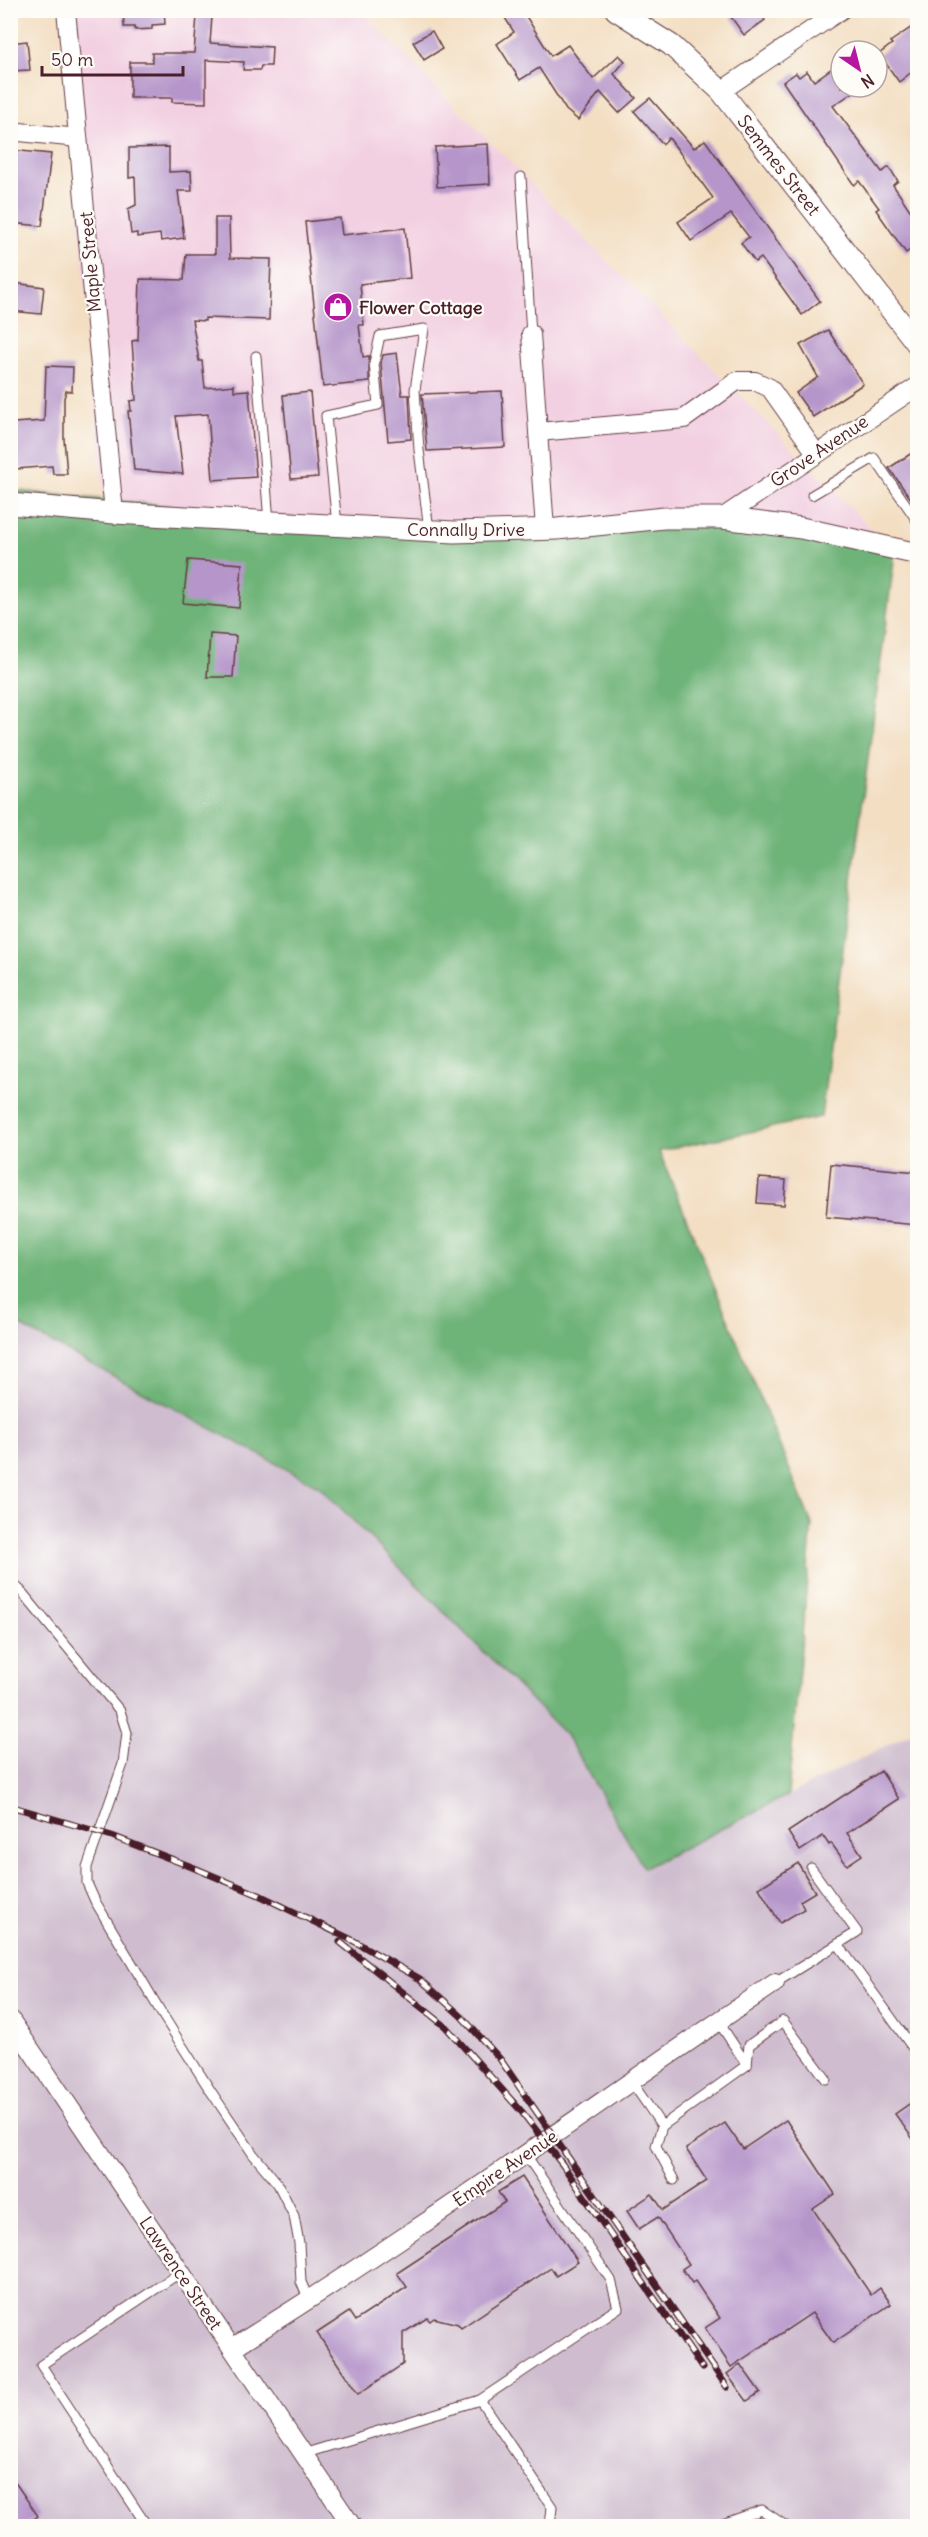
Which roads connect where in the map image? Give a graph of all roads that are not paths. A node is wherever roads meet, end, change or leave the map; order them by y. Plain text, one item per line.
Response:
1 (66, 10) edge
2 (616, 10) edge
3 (841, 10) edge
4 (721, 91) junction
5 (10, 131) edge
6 (78, 138) junction
7 (521, 177) dead end
8 (531, 333) joint
9 (918, 345) edge
10 (256, 356) dead end
11 (918, 386) edge
12 (538, 432) junction
13 (816, 453) junction
14 (812, 495) dead end
15 (10, 504) edge
16 (114, 513) junction
17 (722, 518) junction
18 (269, 522) junction
19 (918, 522) edge
20 (337, 525) junction
21 (545, 529) junction
22 (429, 530) junction
23 (918, 554) edge
24 (10, 1581) edge
25 (811, 1868) dead end
26 (838, 1944) junction
27 (775, 1983) joint
28 (10, 2019) edge
29 (718, 2021) junction
30 (918, 2055) edge
31 (747, 2065) junction
32 (826, 2079) dead end
33 (632, 2081) junction
34 (662, 2126) junction
35 (526, 2154) junction
36 (674, 2180) dead end
37 (181, 2272) junction
38 (309, 2300) junction
39 (232, 2348) junction
40 (480, 2400) junction
41 (303, 2454) junction
42 (147, 2526) edge
43 (352, 2526) edge
44 (550, 2526) edge
45 (717, 2526) edge
46 (786, 2526) edge

1 - 6 street, Maple Street
2 - 4 street, Semmes Street
3 - 4 street
4 - 9 street, Semmes Street
5 - 6 street
6 - 16 street, Maple Street
7 - 8 lane
8 - 12 street
10 - 18 lane
11 - 13 street, Grove Avenue
12 - 13 street
12 - 21 street
13 - 17 street, Grove Avenue
14 - 19 lane
15 - 16 street, Connally Drive
16 - 18 street, Connally Drive
17 - 21 street, Connally Drive
17 - 23 street, Connally Drive
18 - 20 street, Connally Drive
20 - 22 street, Connally Drive
20 - 22 lane
21 - 22 street, Connally Drive
24 - 38 lane
25 - 26 lane
26 - 27 lane
26 - 30 lane
27 - 29 street, Empire Avenue
28 - 37 street, Lawrence Street
29 - 31 lane
29 - 33 street, Empire Avenue
31 - 32 lane
31 - 34 lane
33 - 34 lane
33 - 35 street, Empire Avenue
34 - 36 lane
35 - 38 street, Empire Avenue
35 - 40 lane
37 - 39 street, Lawrence Street
37 - 42 lane
38 - 39 street, Empire Avenue
39 - 41 street, Lawrence Street
40 - 41 lane
40 - 44 lane
41 - 43 street, Lawrence Street
45 - 46 lane

